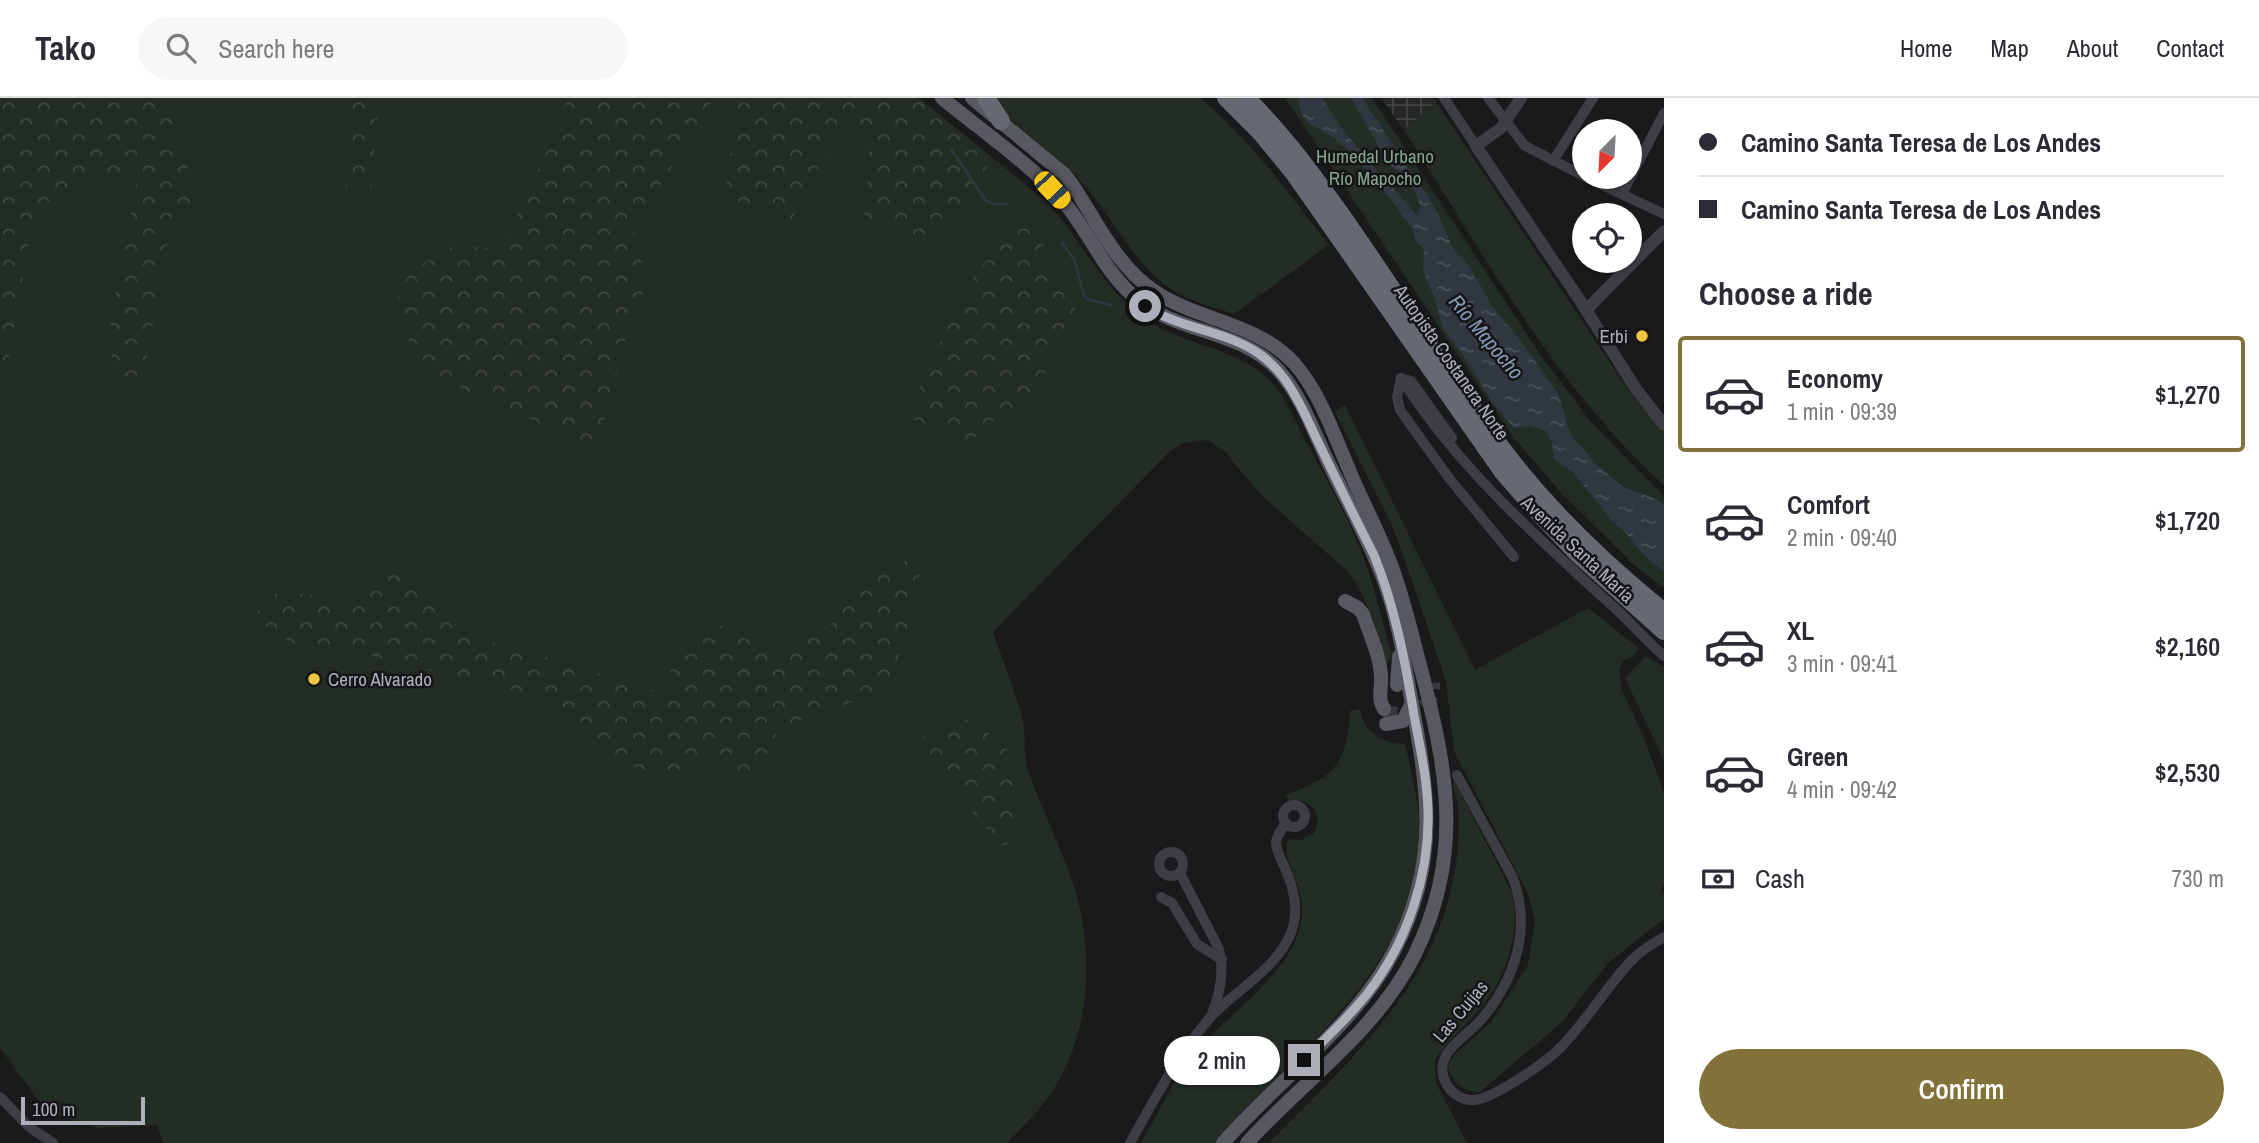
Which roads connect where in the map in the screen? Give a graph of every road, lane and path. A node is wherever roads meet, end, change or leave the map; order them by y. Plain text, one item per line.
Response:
1 (942, 98) edge
2 (972, 98) edge
3 (986, 98) edge
4 (1226, 98) edge
5 (1247, 98) edge
6 (1259, 98) edge
7 (1444, 98) edge
8 (1488, 98) edge
9 (1521, 98) edge
10 (1593, 98) edge
11 (1664, 113) edge
12 (1001, 121) junction
13 (1506, 123) junction
14 (1476, 146) junction
15 (1294, 150) junction
16 (1553, 161) junction
17 (1572, 170) edge
18 (1612, 189) edge
19 (1622, 194) junction
20 (1664, 214) edge
21 (1662, 235) edge
22 (1586, 310) junction
23 (1664, 425) edge
24 (1514, 557) dead end
25 (1345, 601) dead end
26 (1664, 612) edge
27 (1664, 631) edge
28 (1407, 641) junction
29 (1664, 656) edge
30 (1433, 683) dead end
31 (1397, 685) dead end
32 (1412, 702) junction
33 (1384, 709) dead end
34 (1418, 737) junction
35 (1457, 775) dead end
36 (1286, 823) dead end
37 (1180, 873) dead end
38 (1161, 897) dead end
39 (1664, 937) edge
40 (1222, 960) junction
41 (1210, 1018) junction
42 (0, 1097) edge
43 (54, 1143) edge
44 (1130, 1143) edge
45 (1223, 1143) edge
46 (1247, 1143) edge

1 - 28 main road
2 - 12 main road
3 - 12 highway
4 - 27 highway, Autopista Costanera Norte
5 - 15 highway, Autopista Costanera Norte
6 - 15 highway
7 - 14 street
8 - 13 street
9 - 13 street
10 - 16 street
11 - 19 street
12 - 28 main road
13 - 14 street
13 - 16 street
14 - 22 street
15 - 26 highway, Autopista Costanera Norte
16 - 17 street
18 - 19 street
19 - 20 street
21 - 22 street
22 - 23 street
24 - 29 street, Avenida Santa María
25 - 33 main road
28 - 30 main road
28 - 31 main road
28 - 32 main road
28 - 46 main road
32 - 34 main road
32 - 34 main road
34 - 45 main road
35 - 39 street, Las Cuijas
36 - 41 street
37 - 40 street
38 - 40 street
40 - 41 street
41 - 44 street
42 - 43 street

